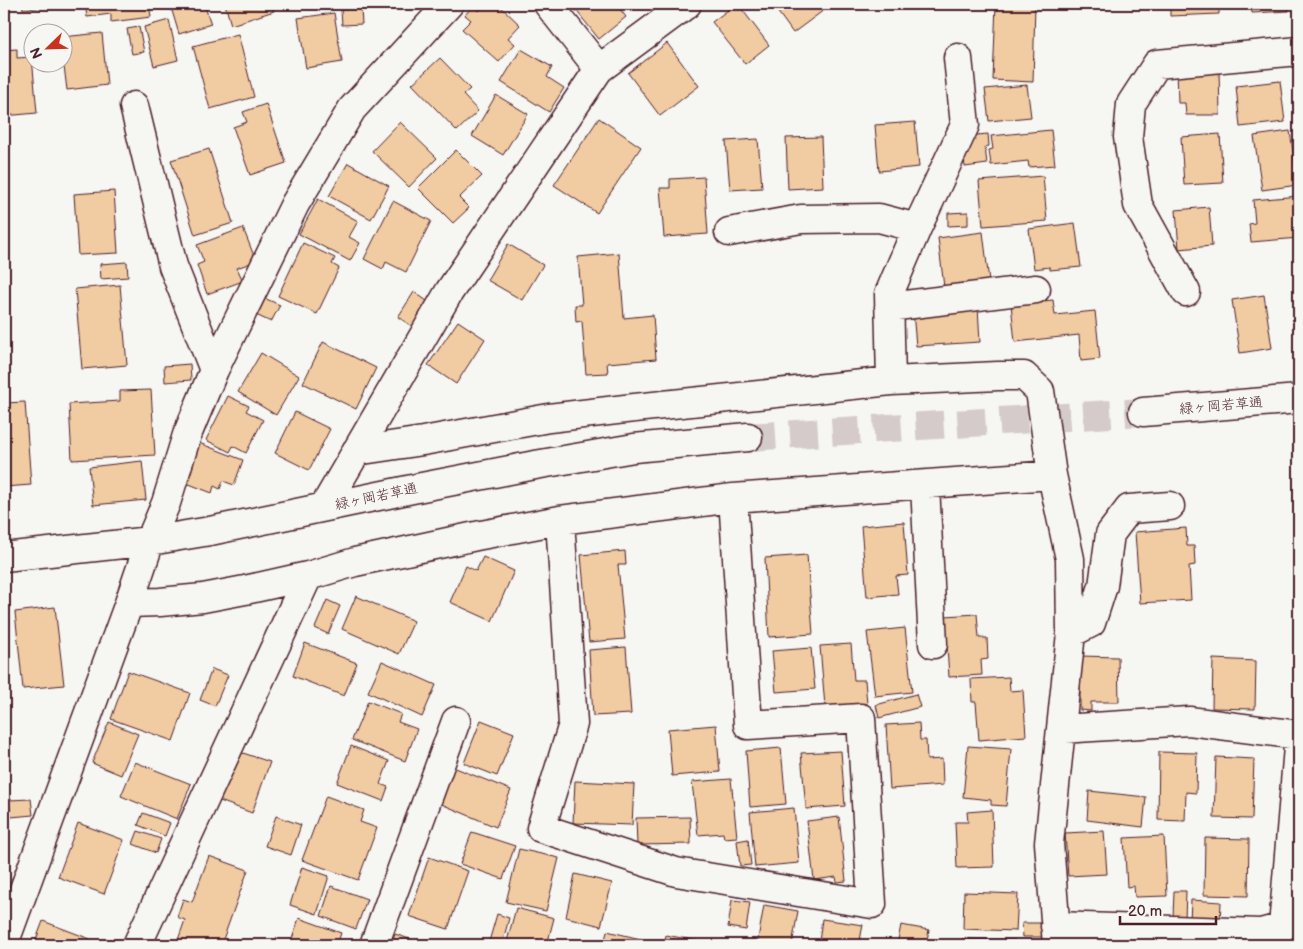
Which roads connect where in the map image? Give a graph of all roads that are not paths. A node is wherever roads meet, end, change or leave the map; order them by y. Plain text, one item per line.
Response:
1 (449, 4) edge
2 (548, 4) edge
3 (687, 4) edge
4 (1299, 51) edge
5 (958, 58) dead end
6 (599, 69) junction
7 (134, 106) dead end
8 (917, 228) junction
9 (729, 232) dead end
10 (1036, 289) dead end
11 (1186, 292) dead end
12 (889, 307) junction
13 (214, 370) junction
14 (891, 381) junction
15 (1299, 399) edge
16 (1143, 412) tunnel mouth
17 (748, 437) tunnel mouth
18 (356, 451) junction
19 (1052, 475) junction
20 (925, 485) junction
21 (733, 498) junction
22 (1170, 506) dead end
23 (324, 507) junction
24 (560, 520) junction
25 (150, 541) junction
26 (4, 557) edge
27 (308, 576) junction
28 (129, 603) junction
29 (1071, 633) junction
30 (933, 644) dead end
31 (456, 721) dead end
32 (1061, 729) junction
33 (1299, 735) edge
34 (1056, 936) edge
35 (4, 944) edge
36 (137, 945) edge
37 (374, 945) edge

1 - 13 street
2 - 6 street
3 - 6 street
4 - 11 street
5 - 8 street
6 - 18 street
7 - 13 street
8 - 9 street
8 - 12 street
10 - 12 street
12 - 14 street
13 - 25 street
14 - 18 street
14 - 19 street
15 - 16 street, 緑ヶ岡若草通
17 - 23 street, 緑ヶ岡若草通
18 - 23 street
19 - 20 street
19 - 29 street
20 - 21 street
20 - 30 street
21 - 24 street
21 - 24 street
22 - 29 street
23 - 25 street, 緑ヶ岡若草通
24 - 27 street
25 - 26 street, 緑ヶ岡若草通
25 - 28 street
27 - 28 street
27 - 36 street
28 - 35 street
29 - 32 street
31 - 37 street
32 - 33 street
32 - 34 street
33 - 34 street

